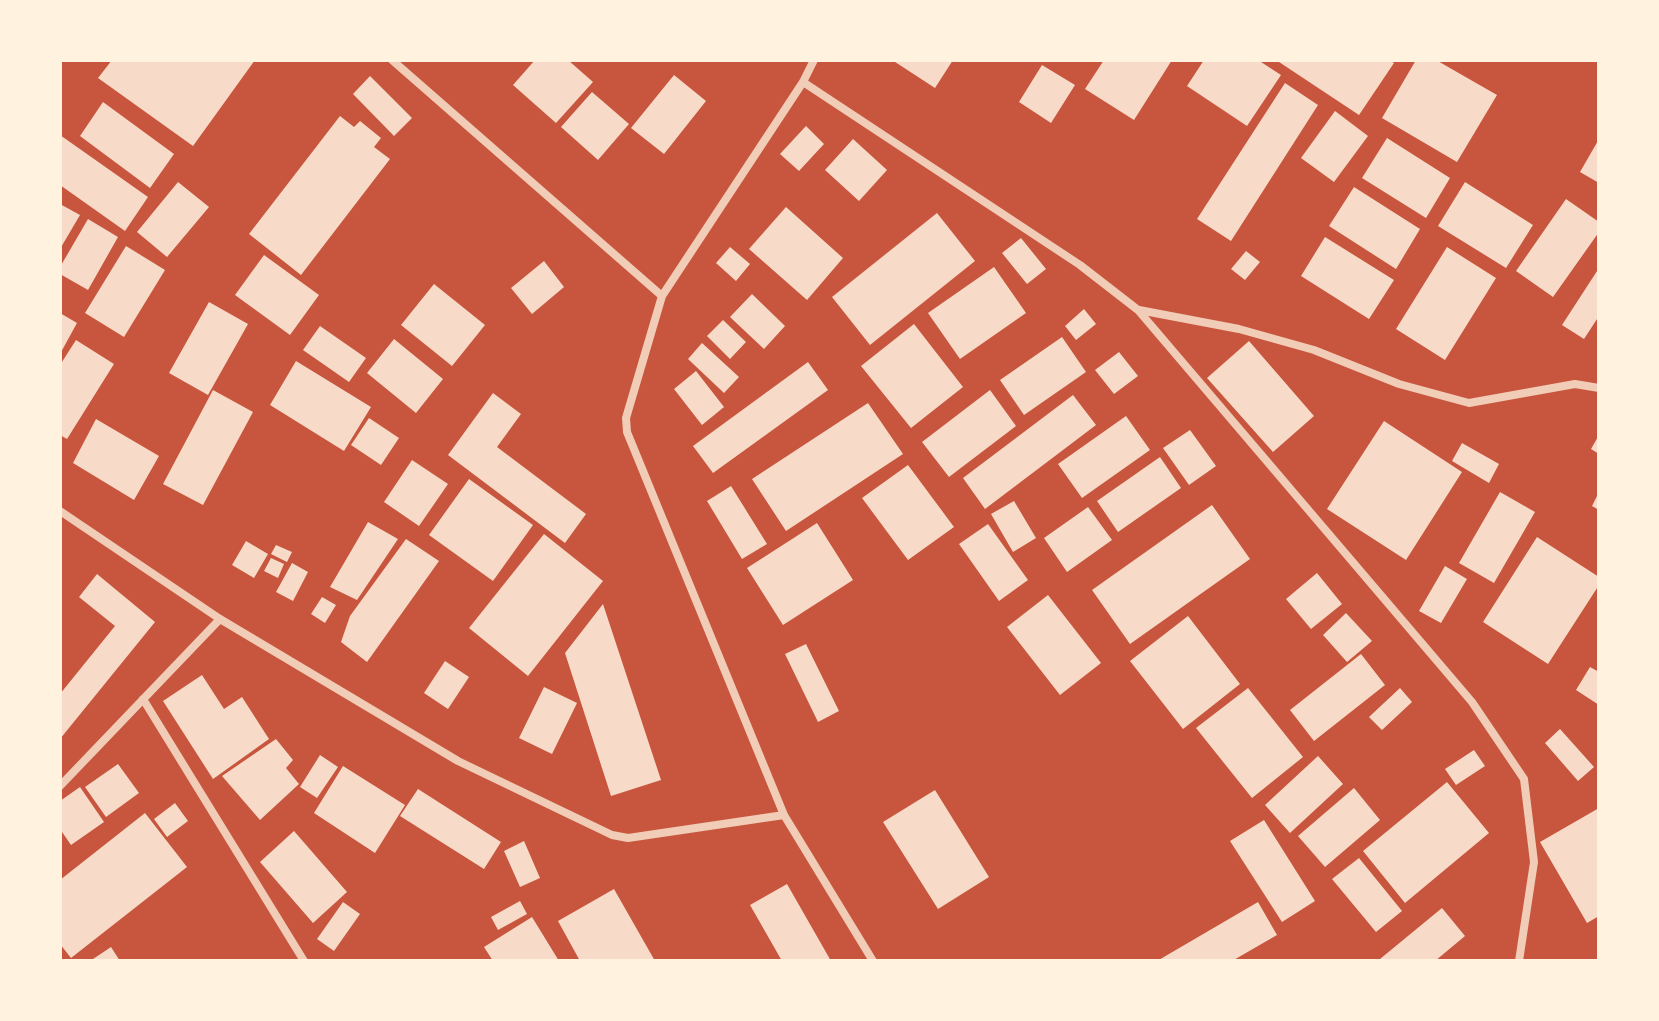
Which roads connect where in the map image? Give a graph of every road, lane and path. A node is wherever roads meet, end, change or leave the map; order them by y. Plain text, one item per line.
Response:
1 (392, 60) edge
2 (814, 60) edge
3 (803, 82) junction
4 (662, 296) junction
5 (1138, 310) junction
6 (1599, 388) edge
7 (60, 511) edge
8 (220, 619) junction
9 (143, 699) junction
10 (60, 786) edge
11 (784, 815) junction
12 (304, 961) edge
13 (873, 961) edge
14 (1519, 961) edge

1 - 4 street
2 - 3 street
3 - 4 street
3 - 5 street
4 - 11 street
5 - 6 street
5 - 14 street
7 - 8 street
8 - 9 street
8 - 11 street
9 - 10 street
9 - 12 street
11 - 13 street

